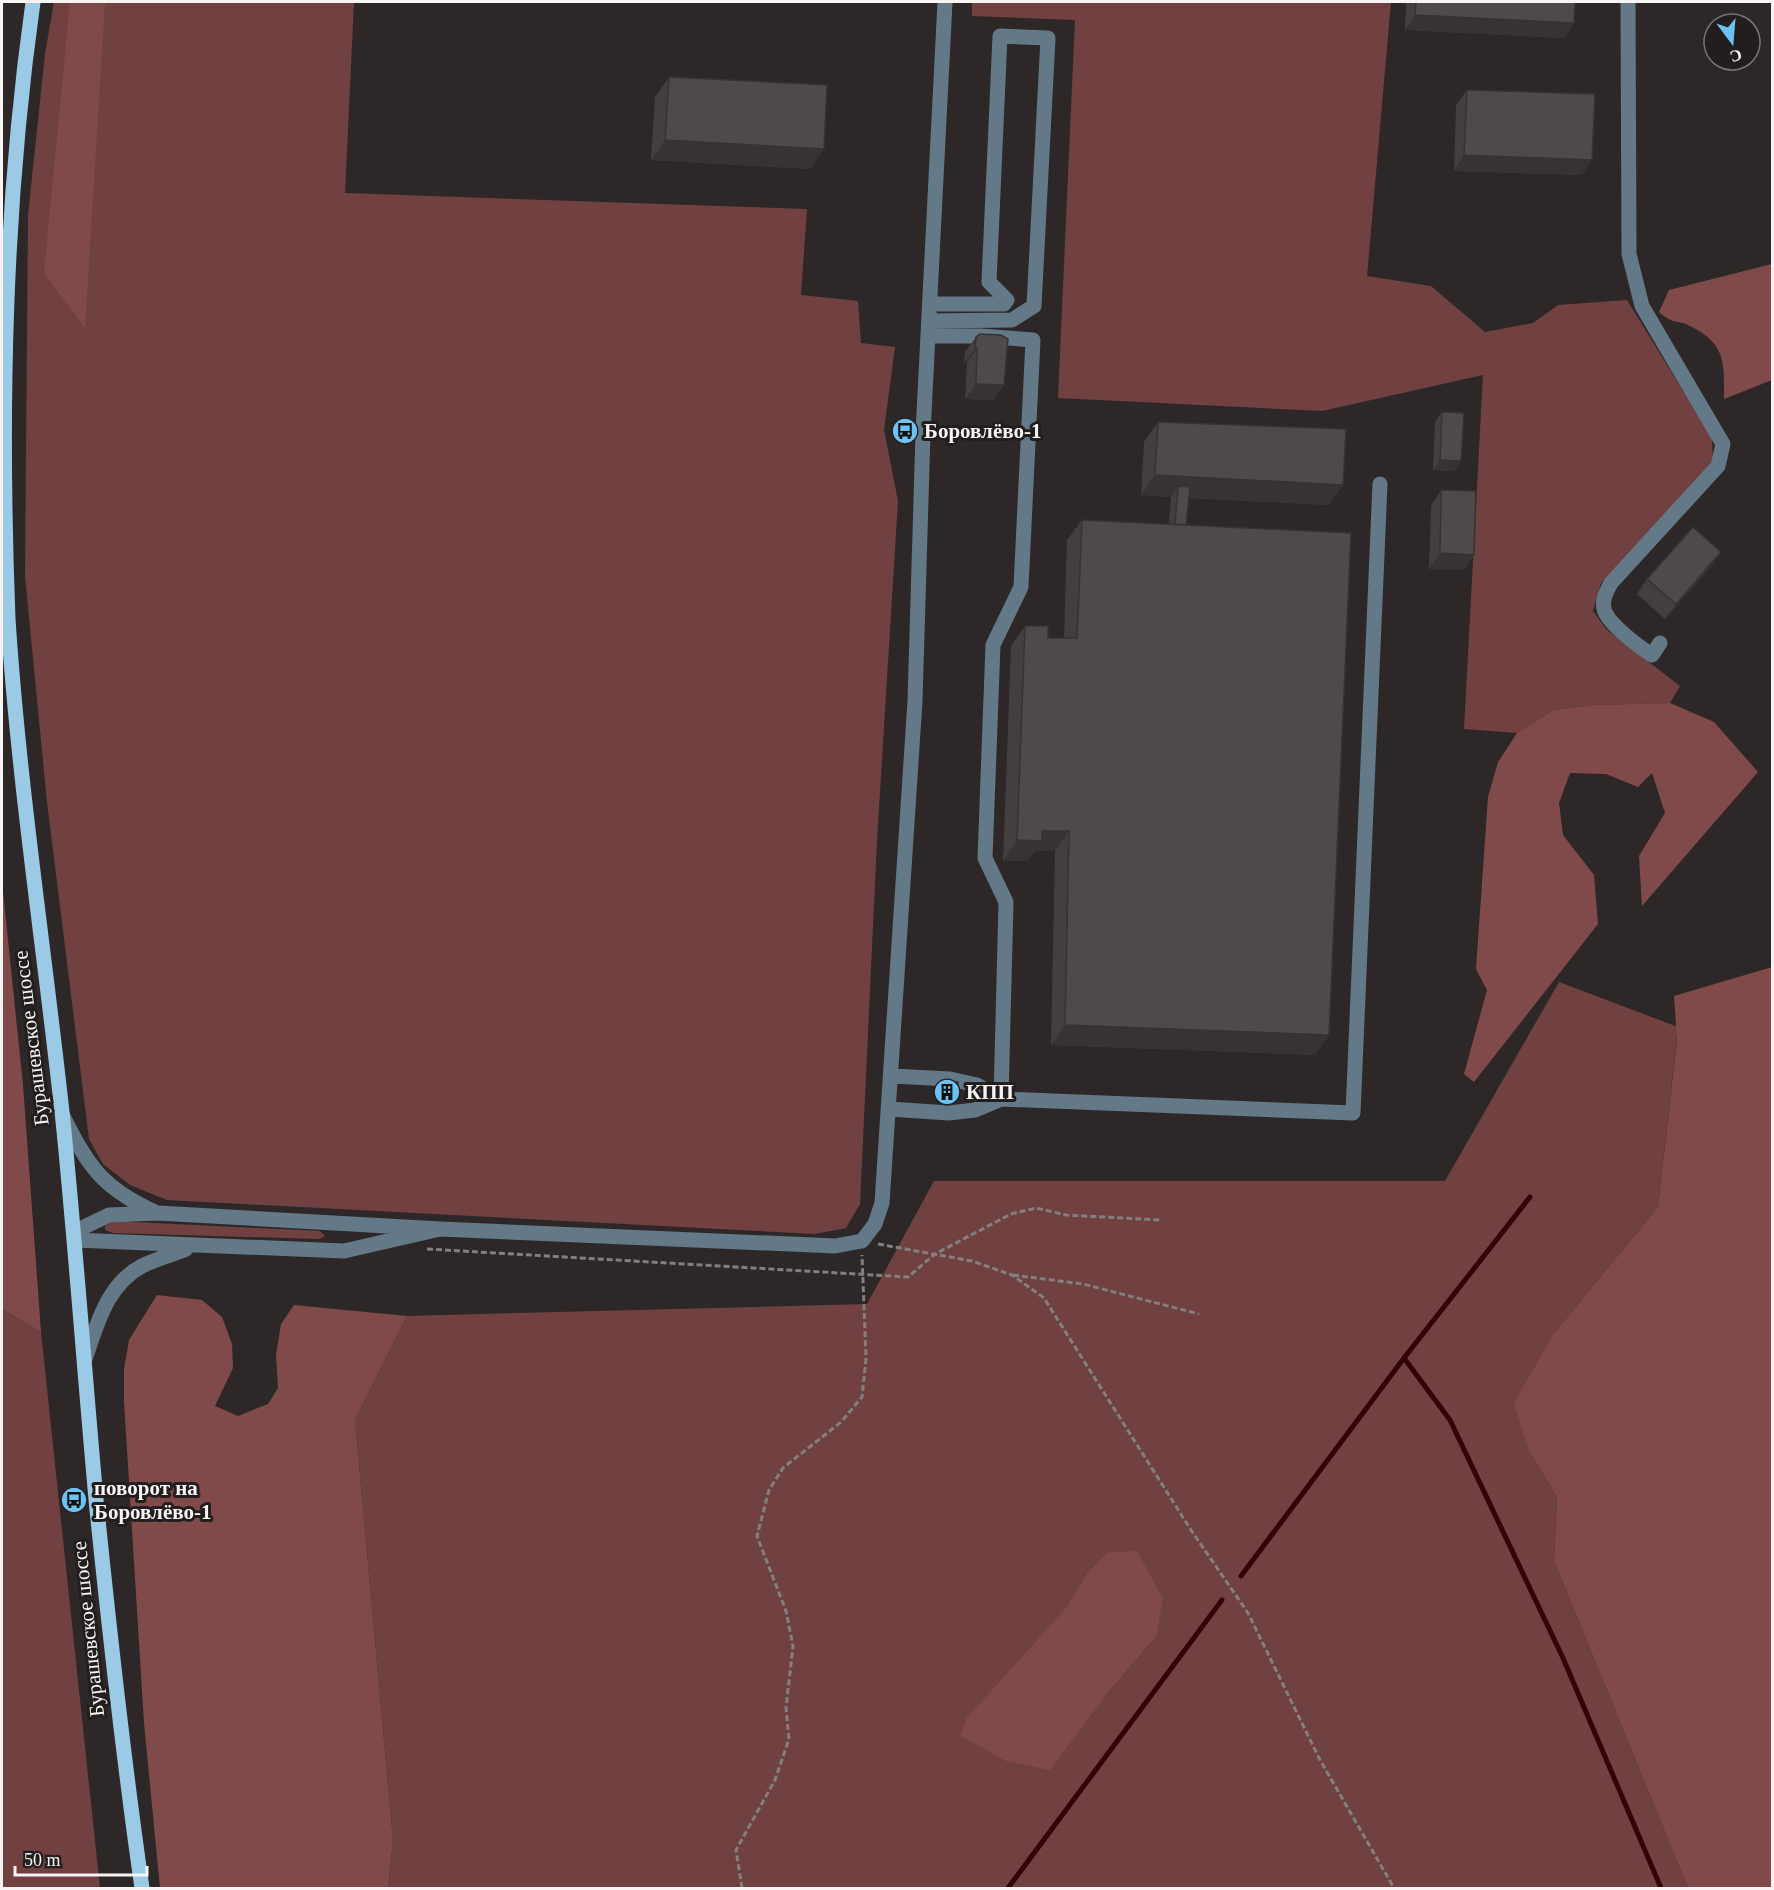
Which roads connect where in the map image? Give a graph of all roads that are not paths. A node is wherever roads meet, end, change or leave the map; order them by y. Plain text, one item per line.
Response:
1 (33, 2) edge
2 (945, 2) edge
3 (1628, 2) edge
4 (930, 304) junction
5 (1004, 304) junction
6 (1034, 306) junction
7 (929, 328) junction
8 (2, 397) edge
9 (1380, 484) dead end
10 (1660, 643) dead end
11 (892, 1076) junction
12 (1001, 1099) junction
13 (889, 1109) junction
14 (62, 1114) junction
15 (158, 1213) junction
16 (440, 1229) junction
17 (75, 1240) junction
18 (192, 1247) junction
19 (85, 1359) junction
20 (142, 1888) edge

1 - 8 main road, Бурашевское шоссе
2 - 4 street
3 - 10 street
4 - 5 street
4 - 7 street
5 - 6 street
5 - 6 street
6 - 7 street
7 - 11 street
7 - 12 street
8 - 14 main road, Бурашевское шоссе
9 - 12 street
11 - 12 street
11 - 13 street
12 - 13 street
13 - 16 street
14 - 15 street
14 - 17 main road, Бурашевское шоссе
15 - 16 street
15 - 17 street
16 - 18 street
17 - 18 street
17 - 19 main road, Бурашевское шоссе
18 - 19 street
19 - 20 main road, Бурашевское шоссе

